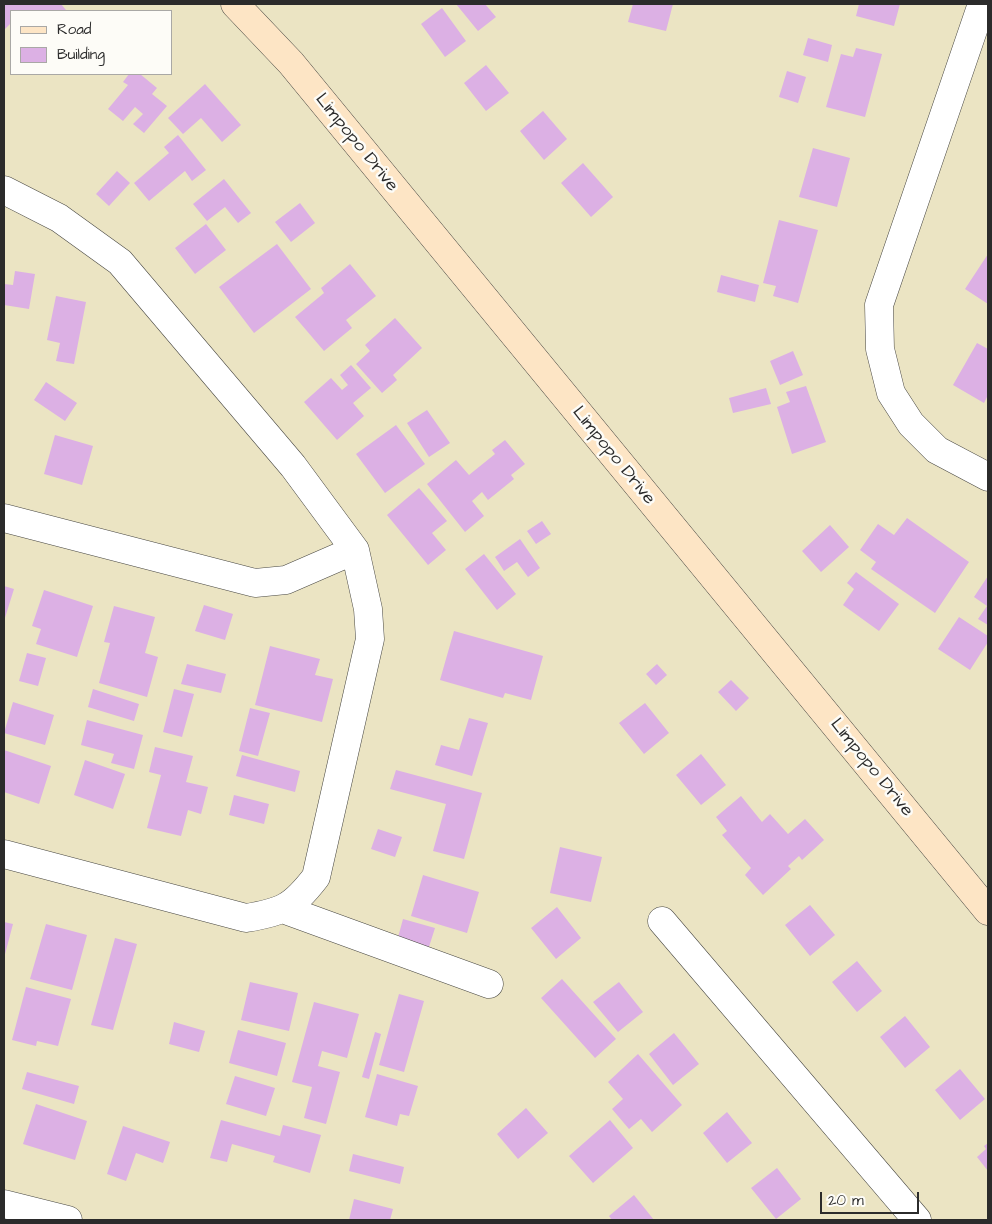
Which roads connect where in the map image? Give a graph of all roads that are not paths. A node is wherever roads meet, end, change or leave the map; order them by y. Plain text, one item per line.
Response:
1 (235, 4) edge
2 (982, 4) edge
3 (4, 190) edge
4 (988, 476) edge
5 (4, 518) edge
6 (355, 550) junction
7 (4, 854) edge
8 (283, 909) junction
9 (988, 911) edge
10 (662, 921) dead end
11 (489, 984) dead end
12 (4, 1204) edge
13 (68, 1220) edge
14 (917, 1220) edge

1 - 9 street, Limpopo Drive
2 - 4 street
3 - 6 street
5 - 6 street
6 - 8 street
7 - 8 street
8 - 11 street
10 - 14 street
12 - 13 street

